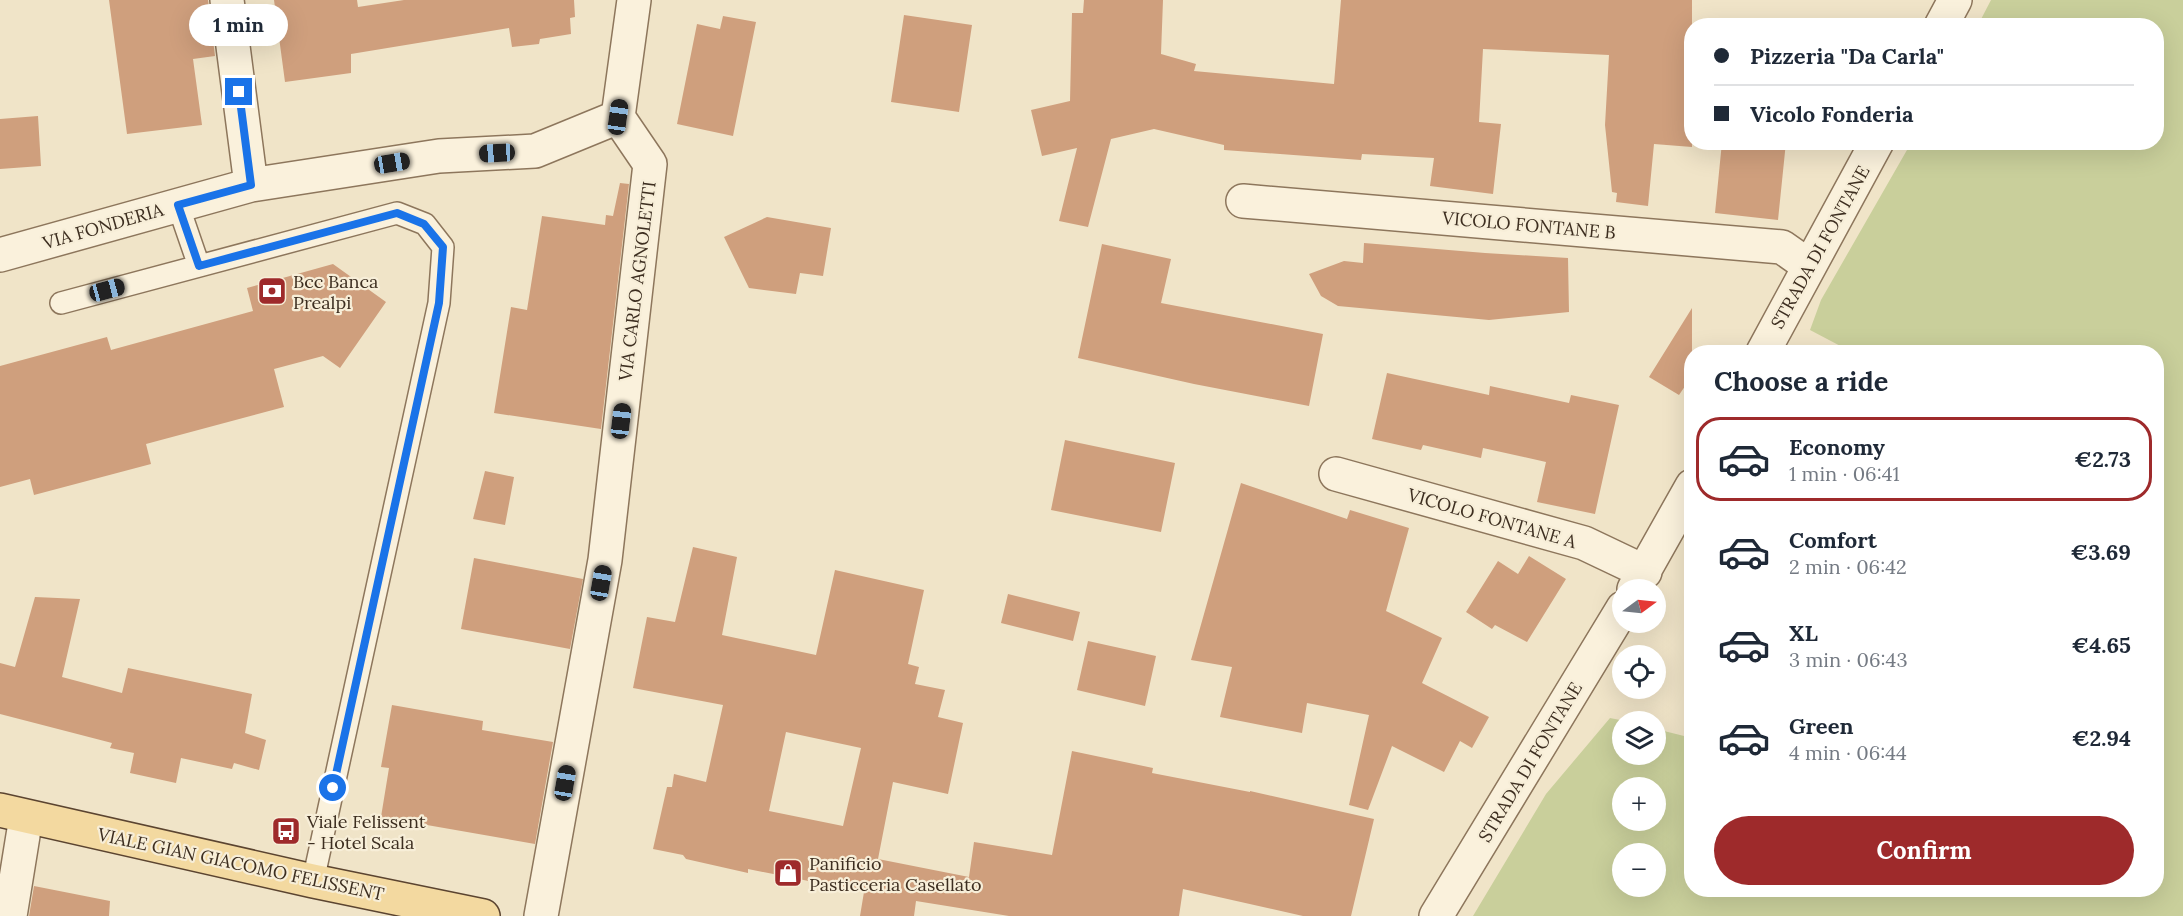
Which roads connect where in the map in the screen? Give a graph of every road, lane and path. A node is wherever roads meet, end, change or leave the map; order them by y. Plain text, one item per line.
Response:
1 (227, 0) edge
2 (634, 0) edge
3 (1956, 0) edge
4 (1946, 18) edge
5 (618, 117) junction
6 (1873, 150) edge
7 (251, 185) junction
8 (1243, 201) dead end
9 (178, 205) junction
10 (0, 255) edge
11 (199, 266) junction
12 (1809, 266) junction
13 (61, 303) dead end
14 (1767, 345) edge
15 (1336, 474) dead end
16 (1684, 501) edge
17 (1637, 579) edge
18 (1641, 579) edge
19 (1612, 626) edge
20 (13, 814) edge
21 (313, 881) junction
22 (10, 916) edge
23 (483, 916) edge
24 (541, 916) edge
25 (1436, 916) edge

1 - 7 street
2 - 5 street
3 - 4 street
5 - 7 street, VIA FONDERIA
5 - 24 street, VIA CARLO AGNOLETTI
6 - 12 street, STRADA DI FONTANE
7 - 9 street, VIA FONDERIA
8 - 12 street, VICOLO FONTANE B
9 - 10 street, VIA FONDERIA
9 - 11 lane
11 - 13 lane
11 - 21 lane
12 - 14 street, STRADA DI FONTANE
15 - 17 street, VICOLO FONTANE A
16 - 18 street
19 - 25 street, STRADA DI FONTANE
20 - 21 main road, VIALE GIAN GIACOMO FELISSENT
20 - 22 street
21 - 23 main road, VIALE GIAN GIACOMO FELISSENT

